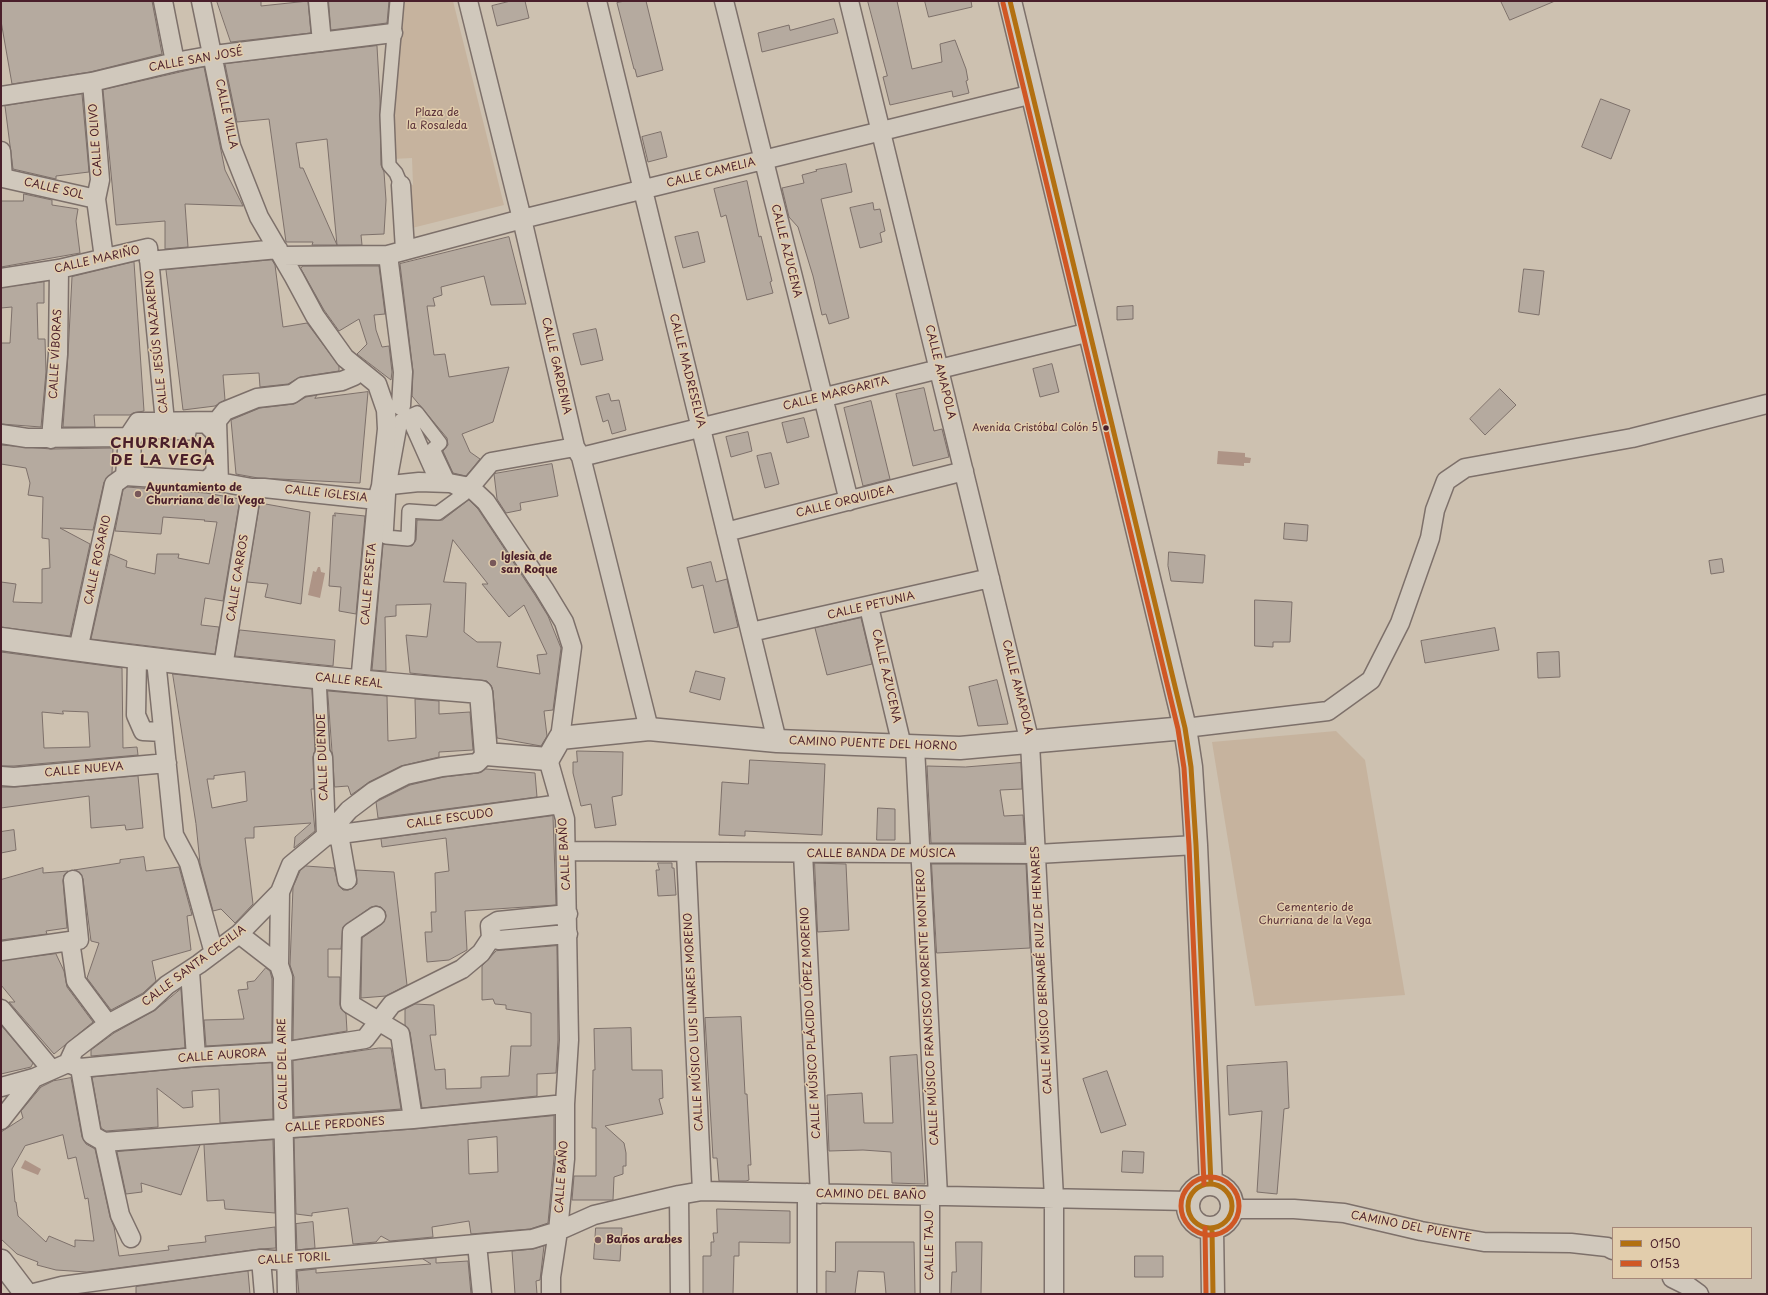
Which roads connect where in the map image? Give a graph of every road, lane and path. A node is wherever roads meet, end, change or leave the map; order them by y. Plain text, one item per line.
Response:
1 (163, 1) edge
2 (202, 1) edge
3 (318, 1) edge
4 (397, 1) edge
5 (468, 1) edge
6 (597, 1) edge
7 (724, 1) edge
8 (849, 1) edge
9 (1010, 1) edge
10 (393, 33) junction
11 (322, 42) junction
12 (214, 55) junction
13 (175, 62) junction
14 (92, 82) junction
15 (1034, 94) junction
16 (1, 96) edge
17 (881, 132) junction
18 (1, 151) edge
19 (764, 161) junction
20 (400, 185) joint
21 (643, 190) junction
22 (96, 199) junction
23 (259, 217) junction
24 (522, 220) junction
25 (254, 252) junction
26 (280, 253) junction
27 (397, 253) junction
28 (104, 258) junction
29 (149, 261) junction
30 (59, 269) junction
31 (1, 278) edge
32 (1090, 332) junction
33 (939, 369) junction
34 (359, 370) junction
35 (823, 397) junction
36 (1767, 404) edge
37 (398, 411) junction
38 (165, 422) junction
39 (211, 423) junction
40 (701, 427) junction
41 (1, 434) edge
42 (128, 437) junction
43 (50, 439) junction
44 (578, 452) junction
45 (964, 471) junction
46 (125, 476) junction
47 (219, 482) junction
48 (443, 482) junction
49 (470, 487) junction
50 (252, 488) junction
51 (382, 491) junction
52 (849, 501) junction
53 (726, 532) junction
54 (990, 578) junction
55 (869, 607) junction
56 (751, 632) junction
57 (1, 639) edge
58 (78, 650) junction
59 (147, 659) junction
60 (223, 667) junction
61 (319, 678) junction
62 (360, 682) junction
63 (1185, 728) junction
64 (649, 729) junction
65 (163, 732) junction
66 (560, 738) junction
67 (777, 741) junction
68 (1030, 743) junction
69 (909, 746) junction
70 (486, 754) junction
71 (323, 757) joint
72 (548, 759) junction
73 (167, 763) junction
74 (1, 776) edge
75 (561, 804) junction
76 (333, 835) junction
77 (1196, 844) junction
78 (567, 851) junction
79 (686, 852) junction
80 (803, 853) junction
81 (920, 854) junction
82 (1037, 854) junction
83 (73, 880) dead end
84 (346, 880) dead end
85 (280, 892) junction
86 (568, 914) junction
87 (376, 916) dead end
88 (239, 934) junction
89 (568, 934) junction
90 (491, 938) junction
91 (70, 941) junction
92 (1, 951) edge
93 (214, 953) junction
94 (279, 965) junction
95 (190, 971) junction
96 (1, 1009) edge
97 (379, 1021) junction
98 (108, 1024) junction
99 (282, 1052) junction
100 (196, 1057) junction
101 (74, 1066) junction
102 (51, 1069) junction
103 (34, 1078) junction
104 (1, 1087) edge
105 (565, 1104) junction
106 (413, 1119) junction
107 (1, 1120) edge
108 (284, 1129) junction
109 (104, 1142) junction
110 (1211, 1184) junction
111 (702, 1191) junction
112 (813, 1194) junction
113 (680, 1195) junction
114 (934, 1196) junction
115 (1054, 1198) junction
116 (1189, 1201) junction
117 (1232, 1209) junction
118 (1212, 1228) junction
119 (558, 1231) junction
120 (131, 1238) dead end
121 (477, 1244) junction
122 (1612, 1250) edge
123 (261, 1259) junction
124 (1, 1261) edge
125 (286, 1261) junction
126 (1674, 1279) edge
127 (26, 1294) edge
128 (30, 1294) edge
129 (264, 1294) edge
130 (286, 1294) edge
131 (482, 1294) edge
132 (551, 1294) edge
133 (680, 1294) edge
134 (807, 1294) edge
135 (930, 1294) edge
136 (1054, 1294) edge
137 (1213, 1294) edge
138 (1699, 1294) edge

1 - 13 street
2 - 12 street, CALLE VILLA
3 - 11 street
4 - 10 street
5 - 24 street, CALLE GARDENIA
6 - 21 street, CALLE MADRESELVA
7 - 19 street, CALLE AZUCENA
8 - 17 street, CALLE AMAPOLA
9 - 15 main road
10 - 11 street, CALLE SAN JOSÉ
10 - 20 street
11 - 12 street, CALLE SAN JOSÉ
12 - 13 street, CALLE SAN JOSÉ
12 - 23 street, CALLE VILLA
13 - 14 street, CALLE SAN JOSÉ
14 - 16 street, CALLE SAN JOSÉ
14 - 22 street, CALLE OLIVO
15 - 17 street, CALLE CAMELIA
15 - 32 main road
17 - 19 street, CALLE CAMELIA
17 - 33 street, CALLE AMAPOLA
18 - 22 street, CALLE SOL
19 - 21 street, CALLE CAMELIA
19 - 35 street, CALLE AZUCENA
20 - 27 street
21 - 24 street, CALLE CAMELIA
21 - 40 street, CALLE MADRESELVA
22 - 28 street, CALLE SOL
23 - 25 street, CALLE VILLA
23 - 26 street, CALLE VILLA
24 - 27 street, CALLE CAMELIA
24 - 44 street, CALLE GARDENIA
25 - 26 street, CALLE MARIÑO
25 - 29 street, CALLE MARIÑO
26 - 27 street, CALLE MARIÑO
26 - 34 street, CALLE VILLA
27 - 37 street
28 - 29 street, CALLE MARIÑO
28 - 30 street, CALLE MARIÑO
29 - 38 street, CALLE JESÚS NAZARENO
30 - 31 street, CALLE MARIÑO
30 - 43 street, CALLE VÍBORAS
32 - 33 street, CALLE MARGARITA
32 - 63 main road
33 - 35 street, CALLE MARGARITA
33 - 45 street, CALLE AMAPOLA
34 - 37 street, CALLE VILLA
34 - 39 street
35 - 40 street, CALLE MARGARITA
35 - 52 street, CALLE AZUCENA
36 - 63 street
37 - 48 street
37 - 48 street
37 - 51 street, CALLE PESETA
38 - 39 street
38 - 42 street
39 - 39 street
39 - 47 street
40 - 44 street, CALLE MARGARITA
40 - 53 street, CALLE MADRESELVA
41 - 43 street
42 - 43 street
42 - 46 street
44 - 49 street, CALLE MARGARITA
44 - 64 street, CALLE GARDENIA
45 - 52 street, CALLE ORQUIDEA
45 - 54 street, CALLE AMAPOLA
46 - 47 street, CALLE IGLESIA
46 - 58 street, CALLE ROSARIO
47 - 50 street, CALLE IGLESIA
48 - 49 street
48 - 51 street, CALLE IGLESIA
48 - 51 street
49 - 66 street
50 - 51 street, CALLE IGLESIA
50 - 60 street, CALLE CARROS
51 - 62 street, CALLE PESETA
52 - 53 street, CALLE ORQUIDEA
53 - 56 street, CALLE MADRESELVA
54 - 55 street, CALLE PETUNIA
54 - 68 street, CALLE AMAPOLA
55 - 56 street, CALLE PETUNIA
55 - 69 street, CALLE AZUCENA
56 - 67 street, CALLE MADRESELVA
57 - 58 main road, CALLE REAL
58 - 59 main road, CALLE REAL
59 - 60 main road, CALLE REAL
59 - 65 street
59 - 65 street
60 - 61 main road, CALLE REAL
61 - 62 main road, CALLE REAL
61 - 71 street, CALLE DUENDE
62 - 70 main road, CALLE REAL
63 - 68 main road, CAMINO PUENTE DEL HORNO
63 - 77 main road
64 - 66 main road, CAMINO PUENTE DEL HORNO
64 - 67 main road, CAMINO PUENTE DEL HORNO
65 - 73 street
66 - 72 main road
67 - 69 main road, CAMINO PUENTE DEL HORNO
68 - 69 main road, CAMINO PUENTE DEL HORNO
68 - 82 street, CALLE MÚSICO BERNABÉ RUIZ DE HENARES
69 - 81 street, CALLE MÚSICO FRANCISCO MORENTE MONTERO
70 - 72 main road
70 - 76 street
71 - 76 street, CALLE DUENDE
72 - 75 street, CALLE BAÑO
73 - 74 street, CALLE NUEVA
73 - 93 street
75 - 76 street, CALLE ESCUDO
75 - 78 street, CALLE BAÑO
76 - 84 street
76 - 85 street
77 - 82 street, CALLE BANDA DE MÚSICA
77 - 110 main road
78 - 79 street, CALLE BANDA DE MÚSICA
78 - 86 street, CALLE BAÑO
79 - 80 street, CALLE BANDA DE MÚSICA
79 - 111 street, CALLE MÚSICO LUIS LINARES MORENO
80 - 81 street, CALLE BANDA DE MÚSICA
80 - 112 street, CALLE MÚSICO PLÁCIDO LÓPEZ MORENO
81 - 82 street, CALLE BANDA DE MÚSICA
81 - 114 street, CALLE MÚSICO FRANCISCO MORENTE MONTERO
82 - 115 street, CALLE MÚSICO BERNABÉ RUIZ DE HENARES
83 - 91 street
85 - 88 street, CALLE SANTA CECILIA
85 - 94 street, CALLE DEL AIRE
86 - 89 street, CALLE BAÑO
86 - 90 street, CALLE AURORA
87 - 97 street
88 - 93 street, CALLE SANTA CECILIA
88 - 94 street
89 - 90 street
89 - 105 street, CALLE BAÑO
90 - 97 street, CALLE AURORA
91 - 92 street
91 - 98 street
93 - 95 street, CALLE SANTA CECILIA
94 - 99 street, CALLE DEL AIRE
95 - 98 street, CALLE SANTA CECILIA
95 - 100 street
96 - 102 street
97 - 99 street, CALLE AURORA
97 - 106 street
98 - 101 street, CALLE SANTA CECILIA
99 - 100 street, CALLE AURORA
99 - 108 street, CALLE DEL AIRE
100 - 101 street, CALLE AURORA
101 - 102 street
101 - 109 street
102 - 103 street
103 - 104 street
103 - 107 street
105 - 106 street, CALLE PERDONES
105 - 119 street, CALLE BAÑO
106 - 108 street, CALLE PERDONES
108 - 109 street, CALLE PERDONES
108 - 125 street, CALLE DEL AIRE
109 - 120 street
110 - 116 main road
110 - 117 main road
111 - 112 street, CAMINO DEL BAÑO
111 - 113 street, CAMINO DEL BAÑO
112 - 114 street, CAMINO DEL BAÑO
112 - 134 street, CALLE MÚSICO PLÁCIDO LÓPEZ MORENO
113 - 119 street, CAMINO DEL BAÑO
113 - 133 street
114 - 115 street, CAMINO DEL BAÑO
114 - 135 street, CALLE TAJO
115 - 116 street, CAMINO DEL BAÑO
115 - 136 street, CALLE MÚSICO BERNABÉ RUIZ DE HENARES
116 - 118 main road
117 - 118 main road
117 - 122 street, CAMINO DEL PUENTE
118 - 137 main road
119 - 121 street, CALLE TORIL
119 - 132 street, CALLE BAÑO
121 - 125 street, CALLE TORIL
121 - 131 street
123 - 125 street, CALLE TORIL
123 - 128 street, CALLE TORIL
123 - 129 street
124 - 127 main road
125 - 130 street, CALLE DEL AIRE
126 - 138 street

